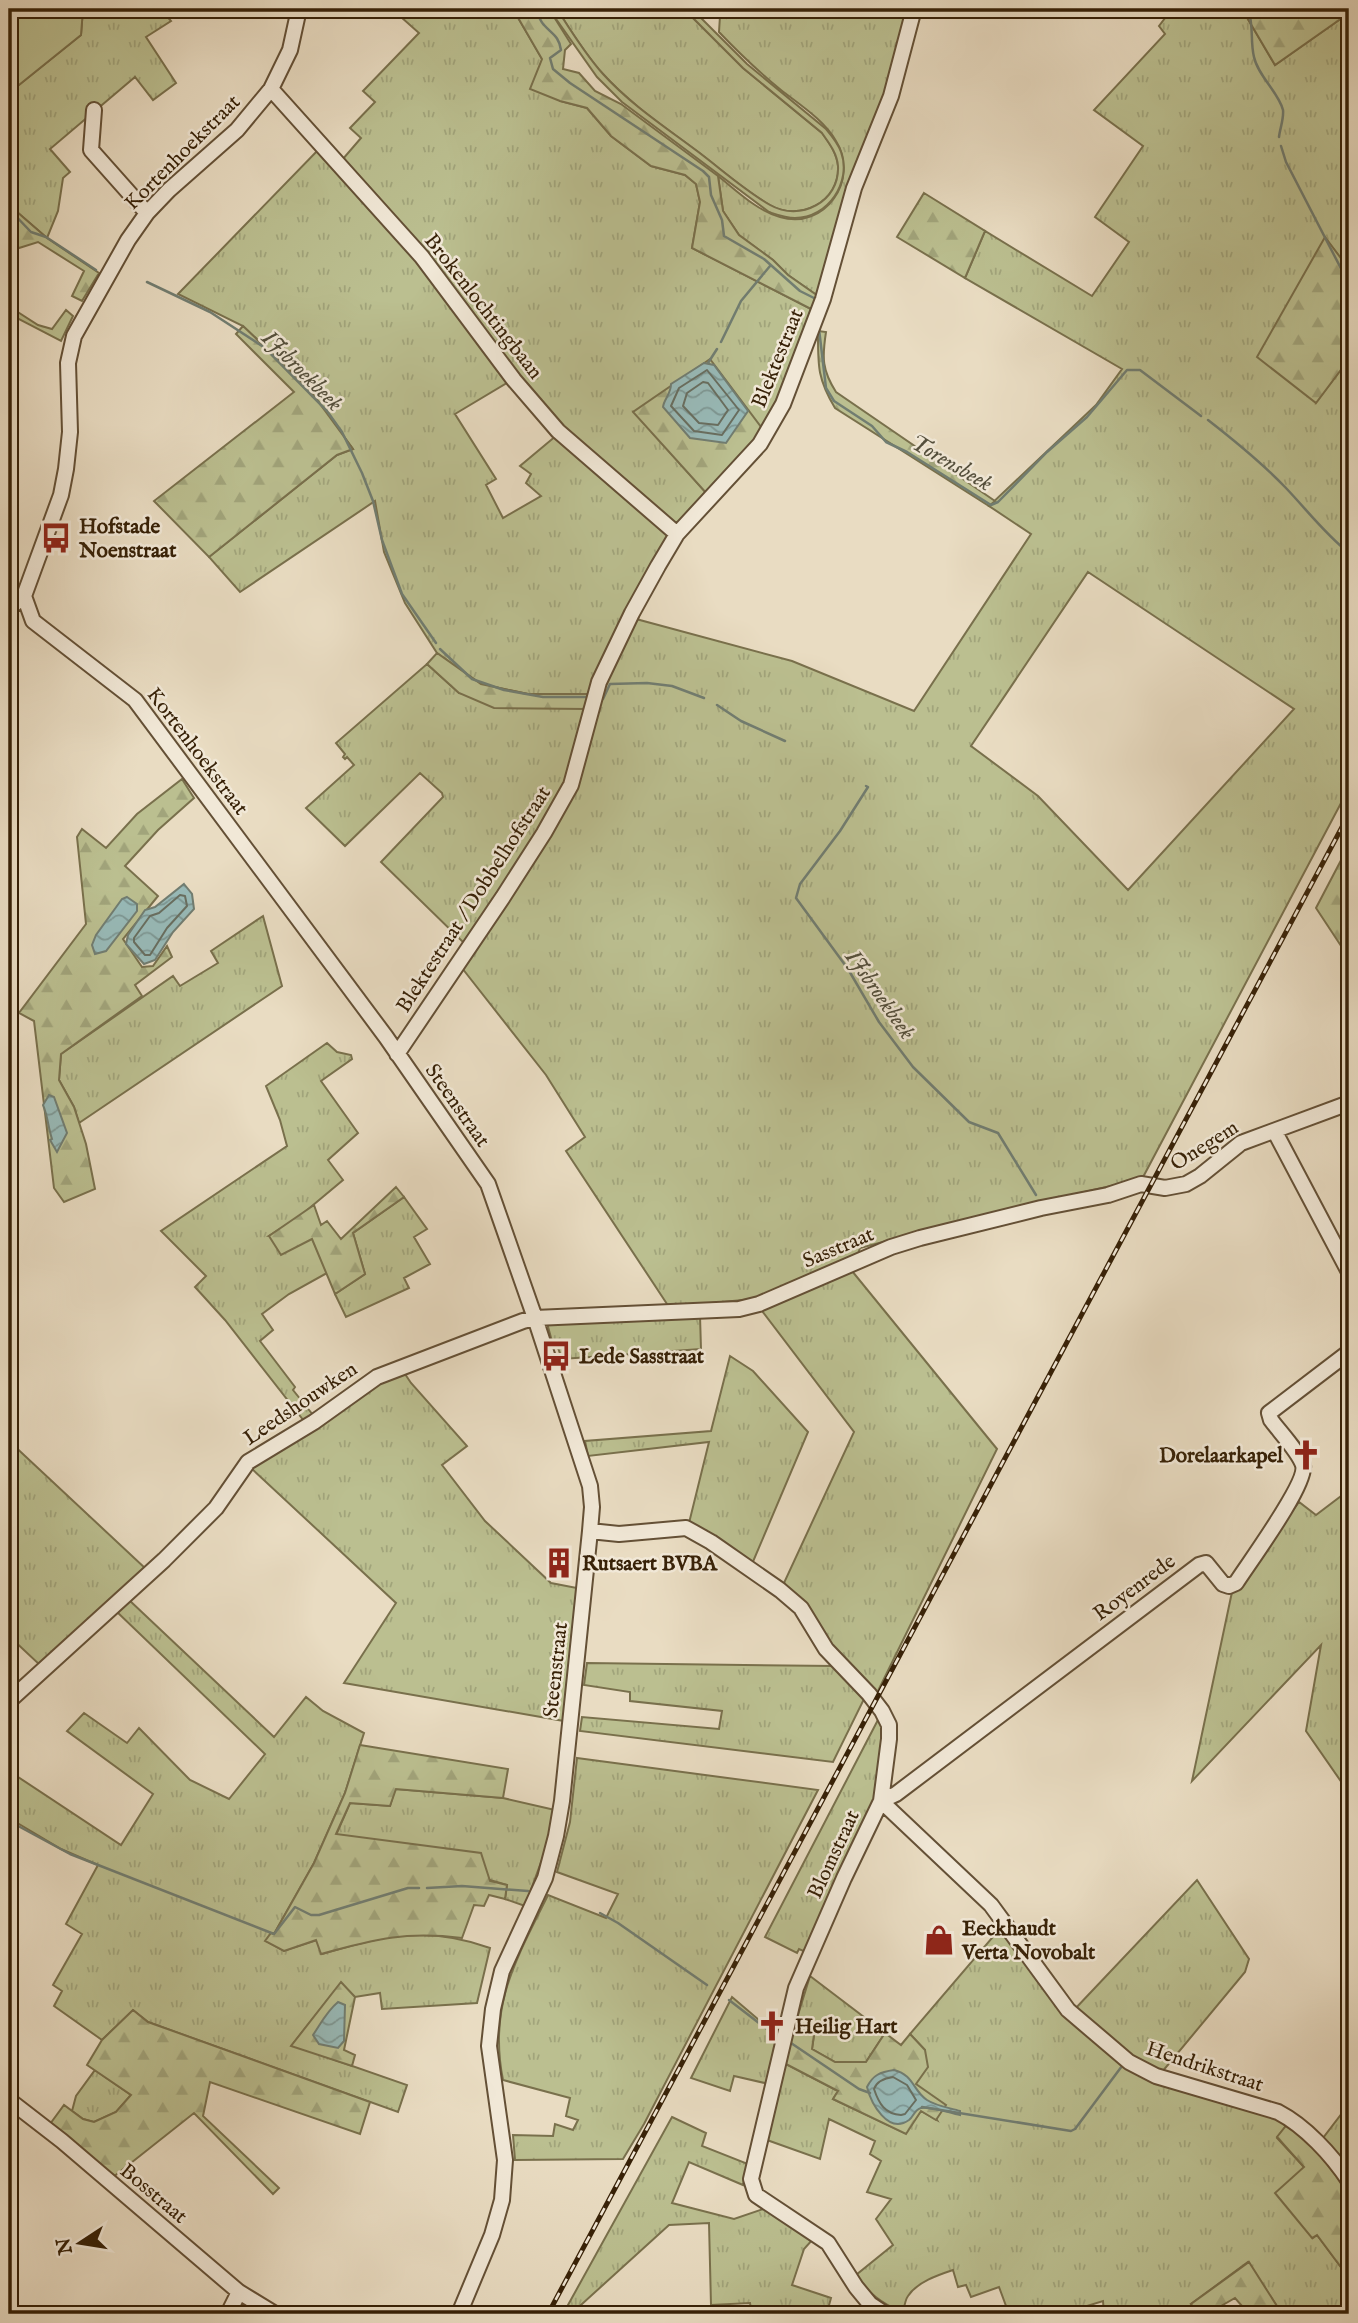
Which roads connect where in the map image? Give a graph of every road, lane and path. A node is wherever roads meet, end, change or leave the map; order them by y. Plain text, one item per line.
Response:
1 (299, 9) edge
2 (914, 9) edge
3 (271, 89) junction
4 (94, 110) dead end
5 (147, 214) junction
6 (677, 534) junction
7 (24, 596) junction
8 (9, 609) edge
9 (599, 682) joint
10 (397, 1054) junction
11 (1349, 1103) edge
12 (1275, 1132) junction
13 (1154, 1186) joint
14 (1349, 1272) edge
15 (535, 1318) junction
16 (1349, 1352) edge
17 (590, 1531) junction
18 (9, 1701) edge
19 (881, 1801) junction
20 (9, 2100) edge
21 (1349, 2181) edge
22 (239, 2292) junction
23 (228, 2314) edge
24 (275, 2314) edge
25 (459, 2314) edge
26 (885, 2314) edge

1 - 3 street, Kortenhoekstraat
2 - 6 street, Blektestraat
3 - 5 street, Kortenhoekstraat
3 - 6 street, Brokenlochtingbaan
4 - 5 street
5 - 7 street, Kortenhoekstraat
6 - 9 street, Blektestraat
7 - 8 street
7 - 10 street, Kortenhoekstraat
9 - 10 street, Blektestraat / Dobbelhofstraat
10 - 15 street, Steenstraat
11 - 12 street
12 - 13 street, Onegem
12 - 14 street
13 - 15 street, Sasstraat
15 - 17 street, Steenstraat
15 - 18 street, Leedshouwken
16 - 19 street, Royenrede
17 - 19 street, Blomstraat
17 - 25 street, Steenstraat
19 - 21 street, Hendrikstraat
19 - 26 street, Blomstraat
20 - 22 street, Bosstraat
22 - 23 street
22 - 24 street, Bosstraat

